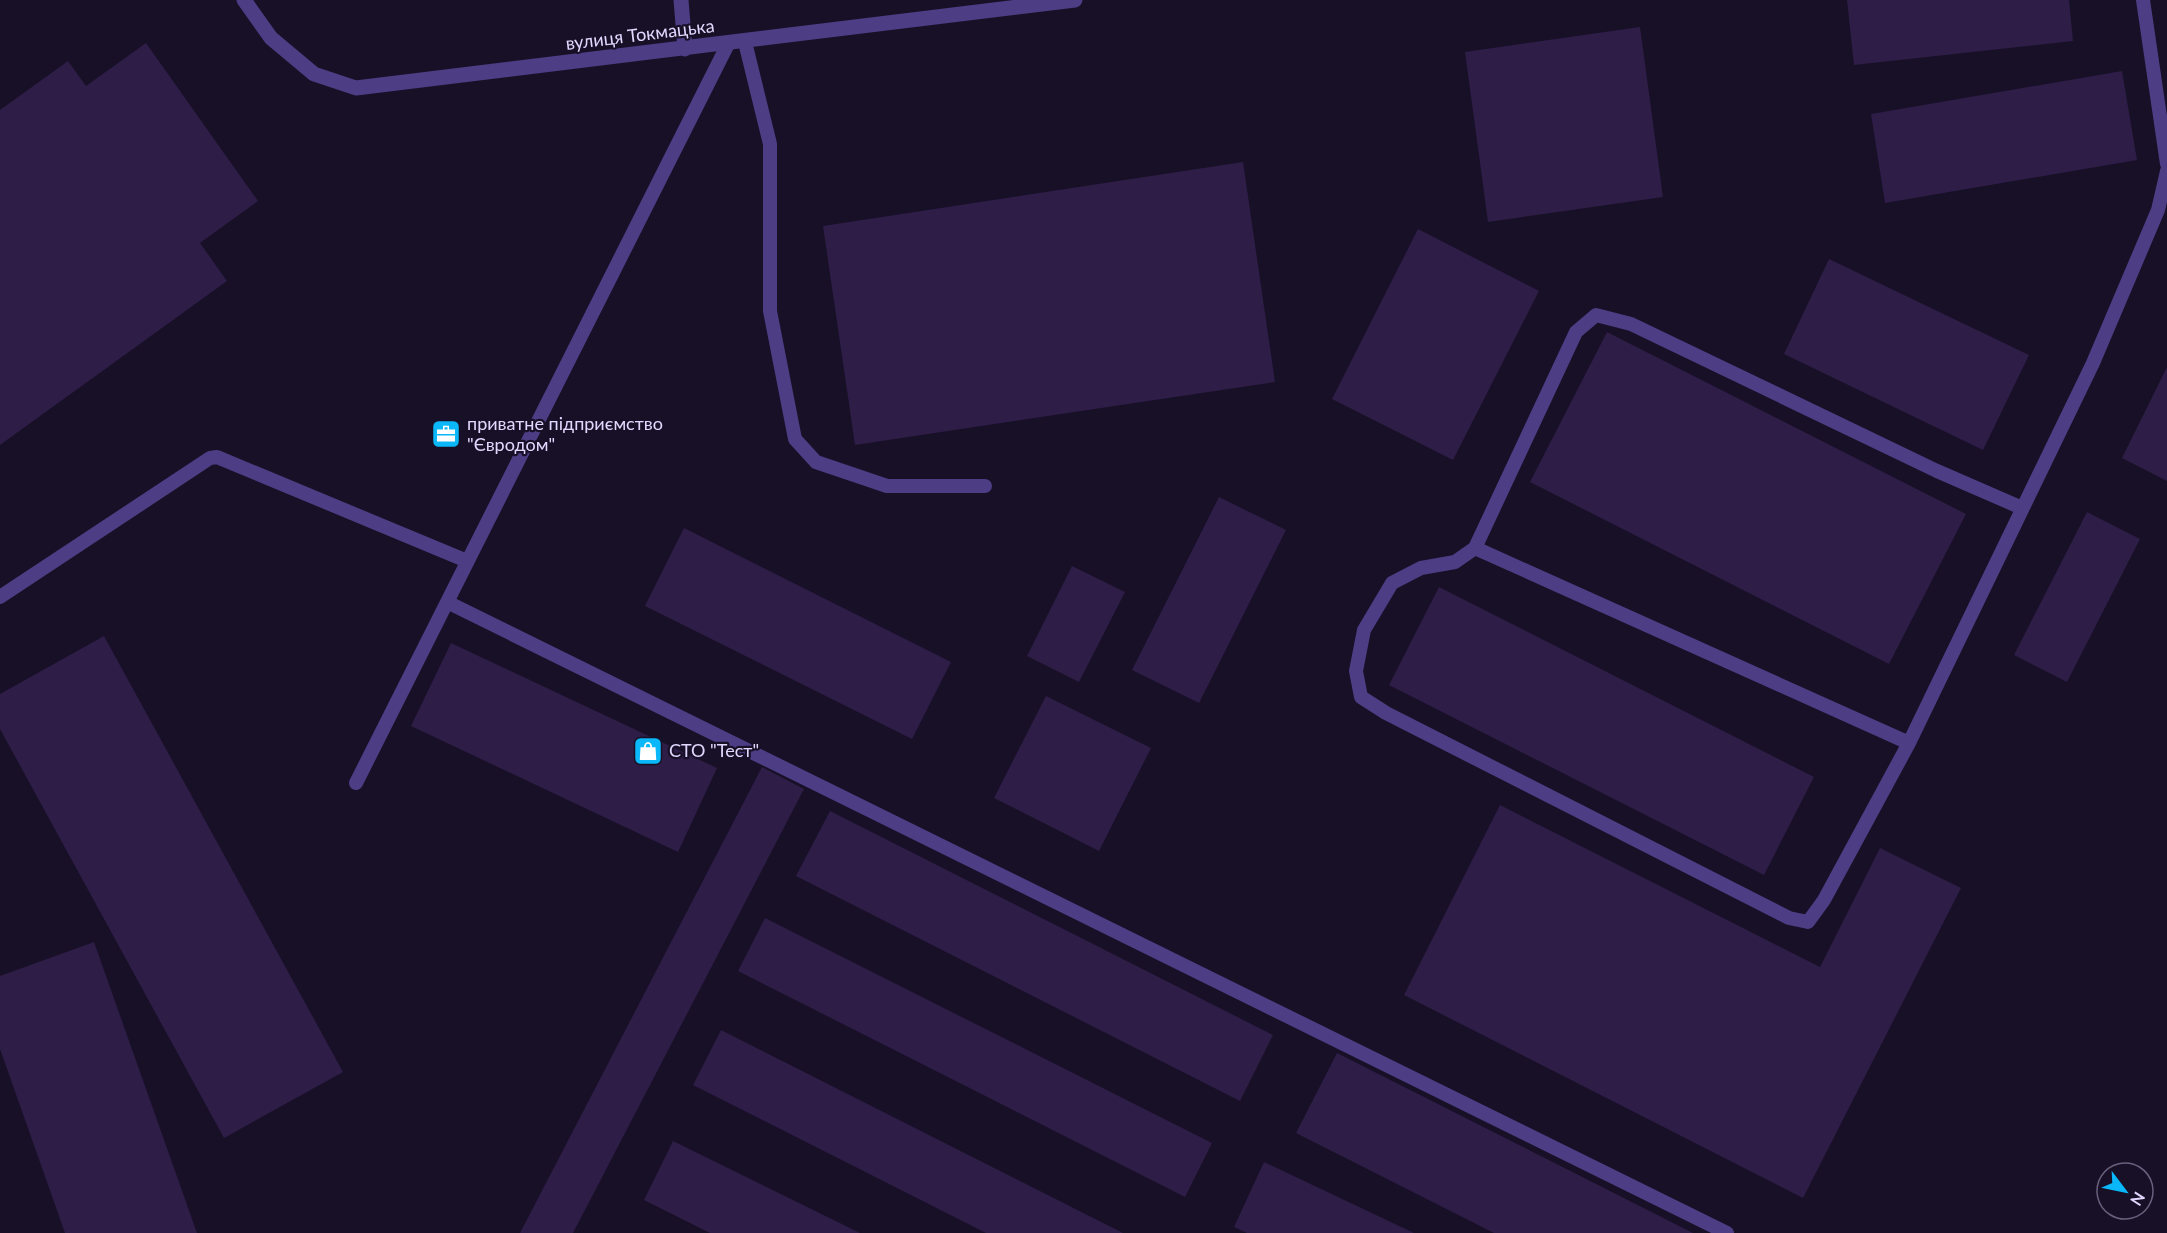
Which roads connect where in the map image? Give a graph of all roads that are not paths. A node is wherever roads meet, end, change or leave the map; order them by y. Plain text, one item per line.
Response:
1 (244, 0) edge
2 (681, 0) edge
3 (1075, 0) edge
4 (2143, 0) edge
5 (744, 42) junction
6 (728, 44) junction
7 (685, 50) junction
8 (2167, 164) edge
9 (2167, 171) edge
10 (985, 486) dead end
11 (2022, 508) junction
12 (1475, 548) junction
13 (467, 561) junction
14 (0, 597) edge
15 (447, 603) junction
16 (1909, 743) junction
17 (356, 783) dead end
18 (1727, 1233) edge

1 - 7 street, вулиця Токмацька
2 - 7 street
3 - 5 street, вулиця Токмацька
4 - 8 lane
5 - 6 street, вулиця Токмацька
5 - 10 lane
6 - 7 street, вулиця Токмацька
6 - 13 lane
9 - 11 lane
11 - 12 lane
11 - 16 lane
12 - 16 lane
12 - 16 lane
13 - 14 lane
13 - 15 lane
15 - 17 lane
15 - 18 lane

